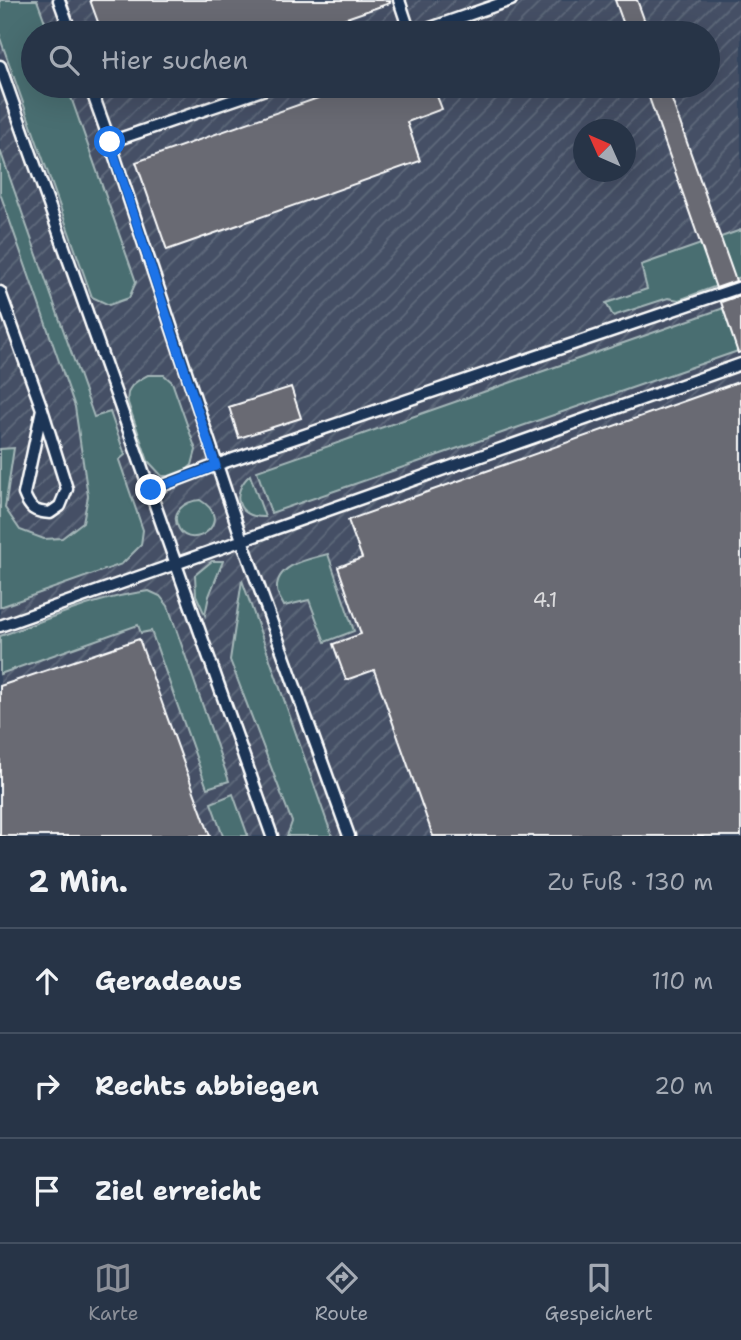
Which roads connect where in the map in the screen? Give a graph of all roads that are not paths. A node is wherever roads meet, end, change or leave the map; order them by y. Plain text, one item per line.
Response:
1 (59, 0) edge
2 (399, 0) edge
3 (512, 0) edge
4 (67, 21) edge
5 (406, 21) edge
6 (451, 21) edge
7 (0, 66) edge
8 (94, 98) edge
9 (239, 98) edge
10 (110, 142) junction
11 (741, 288) edge
12 (0, 292) edge
13 (741, 364) edge
14 (42, 409) junction
15 (216, 466) junction
16 (151, 490) junction
17 (242, 540) junction
18 (177, 564) junction
19 (0, 626) edge
20 (272, 836) edge
21 (349, 836) edge

1 - 4 lane
2 - 5 lane
3 - 6 lane
7 - 16 lane
8 - 10 lane
9 - 10 lane
10 - 15 lane
11 - 15 lane
12 - 14 lane
13 - 17 lane
14 - 14 lane
15 - 16 lane
15 - 17 lane
16 - 18 lane
17 - 18 lane
17 - 21 lane
18 - 19 lane
18 - 20 lane

